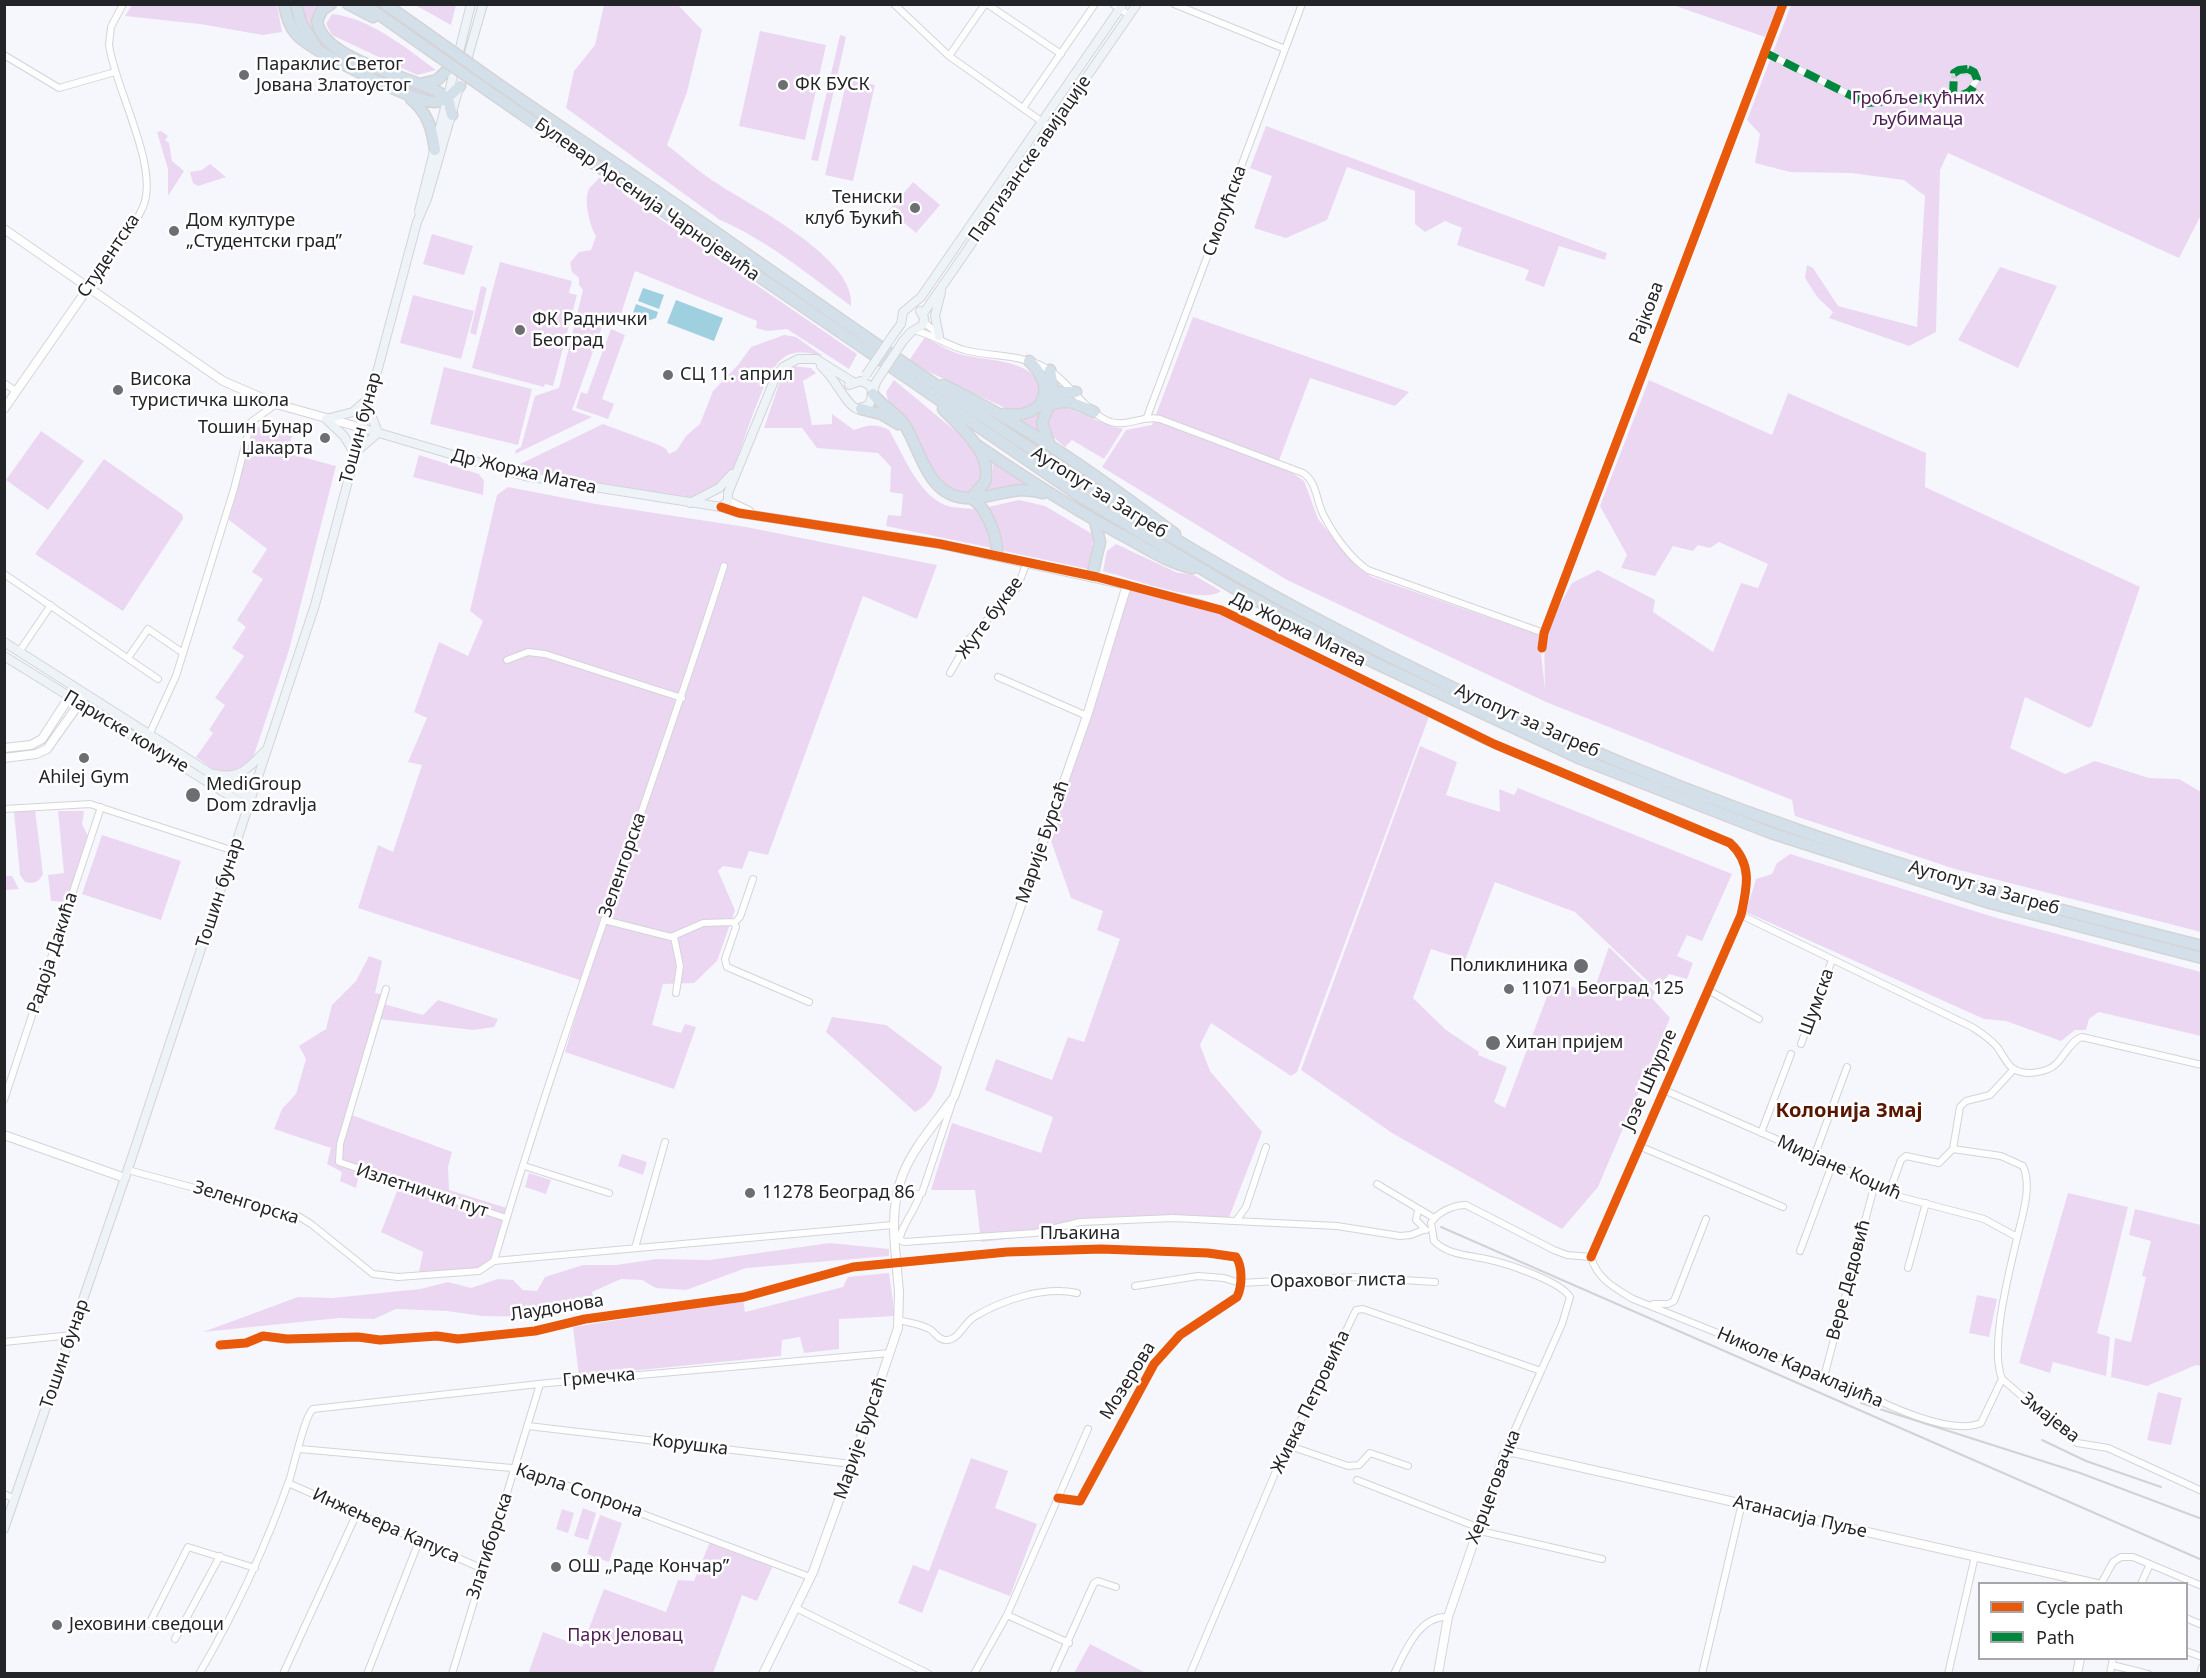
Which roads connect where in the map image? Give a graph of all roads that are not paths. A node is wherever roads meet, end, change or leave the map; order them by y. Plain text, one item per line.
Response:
1 (123, 4) edge
2 (284, 4) edge
3 (296, 4) edge
4 (331, 4) edge
5 (348, 4) edge
6 (364, 4) edge
7 (385, 4) edge
8 (397, 4) edge
9 (471, 4) edge
10 (483, 4) edge
11 (894, 4) edge
12 (986, 4) edge
13 (1095, 4) edge
14 (1137, 4) edge
15 (1174, 4) edge
16 (1302, 4) edge
17 (1783, 4) edge
18 (1119, 6) edge
19 (1129, 15) junction
20 (414, 32) junction
21 (318, 49) junction
22 (1285, 49) junction
23 (1764, 52) junction
24 (1061, 54) junction
25 (4, 55) edge
26 (949, 56) junction
27 (457, 61) junction
28 (115, 72) junction
29 (1955, 72) dead end
30 (412, 83) junction
31 (460, 86) junction
32 (1953, 87) tunnel mouth
33 (398, 90) junction
34 (1953, 96) junction
35 (448, 99) junction
36 (1023, 108) junction
37 (452, 115) junction
38 (1042, 122) junction
39 (1051, 128) junction
40 (435, 150) junction
41 (420, 215) junction
42 (4, 230) edge
43 (942, 285) junction
44 (88, 288) junction
45 (908, 308) junction
46 (923, 318) junction
47 (901, 324) junction
48 (914, 331) junction
49 (939, 336) junction
50 (946, 343) junction
51 (812, 359) junction
52 (1029, 361) junction
53 (911, 369) junction
54 (1050, 370) junction
55 (855, 382) junction
56 (4, 383) edge
57 (17, 392) junction
58 (1076, 392) junction
59 (873, 393) junction
60 (1054, 393) junction
61 (930, 395) junction
62 (370, 396) junction
63 (845, 397) junction
64 (276, 404) junction
65 (1045, 405) junction
66 (368, 406) junction
67 (4, 409) edge
68 (861, 409) junction
69 (1094, 412) junction
70 (999, 414) junction
71 (1147, 417) junction
72 (326, 418) junction
73 (362, 428) junction
74 (908, 432) junction
75 (378, 433) junction
76 (974, 442) junction
77 (1051, 446) junction
78 (354, 454) junction
79 (1052, 496) junction
80 (720, 498) junction
81 (971, 498) junction
82 (689, 503) junction
83 (1095, 521) junction
84 (1130, 539) junction
85 (1189, 549) junction
86 (1100, 550) junction
87 (997, 555) junction
88 (1027, 562) junction
89 (724, 566) dead end
90 (1202, 570) junction
91 (4, 574) edge
92 (1092, 576) junction
93 (1127, 585) junction
94 (51, 605) junction
95 (1544, 633) junction
96 (4, 642) edge
97 (1542, 648) dead end
98 (19, 652) junction
99 (183, 653) junction
100 (4, 656) edge
101 (128, 658) junction
102 (507, 660) dead end
103 (950, 673) dead end
104 (998, 677) dead end
105 (158, 679) dead end
106 (75, 688) junction
107 (85, 694) junction
108 (69, 697) junction
109 (682, 698) junction
110 (79, 703) junction
111 (1086, 716) junction
112 (149, 735) junction
113 (269, 747) junction
114 (4, 748) edge
115 (4, 758) edge
116 (207, 771) junction
117 (249, 803) junction
118 (101, 807) junction
119 (4, 809) edge
120 (1730, 843) joint
121 (234, 851) junction
122 (753, 879) dead end
123 (1741, 915) junction
124 (604, 920) junction
125 (735, 922) junction
126 (674, 937) junction
127 (2202, 946) edge
128 (2199, 958) edge
129 (1832, 960) junction
130 (386, 989) dead end
131 (1708, 990) junction
132 (676, 993) dead end
133 (809, 1002) dead end
134 (1759, 1019) dead end
135 (1801, 1044) dead end
136 (1791, 1054) dead end
137 (2202, 1065) edge
138 (1847, 1067) dead end
139 (2014, 1069) junction
140 (1664, 1090) junction
141 (954, 1097) junction
142 (4, 1100) edge
143 (1761, 1133) junction
144 (4, 1135) edge
145 (665, 1142) dead end
146 (1639, 1146) junction
147 (1266, 1147) dead end
148 (1953, 1149) junction
149 (1814, 1157) junction
150 (1832, 1165) junction
151 (524, 1166) junction
152 (127, 1174) junction
153 (1875, 1183) junction
154 (1377, 1184) dead end
155 (897, 1189) junction
156 (1890, 1190) junction
157 (609, 1193) dead end
158 (920, 1194) junction
159 (1926, 1203) junction
160 (1783, 1207) dead end
161 (1418, 1210) junction
162 (507, 1218) junction
163 (1434, 1218) junction
164 (1706, 1219) dead end
165 (1236, 1221) junction
166 (893, 1225) junction
167 (1427, 1230) junction
168 (2017, 1237) junction
169 (635, 1248) junction
170 (1800, 1251) dead end
171 (1591, 1257) junction
172 (494, 1262) junction
173 (897, 1264) joint
174 (1908, 1268) dead end
175 (1436, 1282) dead end
176 (1240, 1283) junction
177 (1135, 1286) dead end
178 (1077, 1293) dead end
179 (1646, 1304) junction
180 (899, 1320) junction
181 (72, 1335) junction
182 (4, 1342) edge
183 (220, 1345) dead end
184 (890, 1353) junction
185 (1541, 1371) junction
186 (1824, 1377) junction
187 (2002, 1379) junction
188 (540, 1384) junction
189 (528, 1426) junction
190 (1088, 1429) dead end
191 (1287, 1445) junction
192 (300, 1449) junction
193 (1504, 1454) junction
194 (852, 1464) junction
195 (1408, 1466) dead end
196 (516, 1467) junction
197 (1357, 1480) dead end
198 (288, 1483) junction
199 (2202, 1491) edge
200 (4, 1494) edge
201 (1058, 1498) junction
202 (15, 1499) junction
203 (1742, 1503) junction
204 (357, 1513) junction
205 (4, 1528) edge
206 (1477, 1528) junction
207 (419, 1541) junction
208 (220, 1556) junction
209 (1975, 1556) junction
210 (1602, 1559) dead end
211 (2150, 1564) junction
212 (255, 1568) junction
213 (483, 1569) junction
214 (810, 1577) junction
215 (2090, 1582) edge
216 (2100, 1582) edge
217 (2142, 1582) edge
218 (2202, 1586) edge
219 (1116, 1587) dead end
220 (796, 1608) junction
221 (1007, 1615) junction
222 (1448, 1617) junction
223 (2188, 1618) edge
224 (149, 1624) dead end
225 (2202, 1625) edge
226 (175, 1639) dead end
227 (1069, 1643) junction
228 (2112, 1662) edge
229 (2202, 1667) edge
230 (199, 1674) edge
231 (283, 1674) edge
232 (367, 1674) edge
233 (452, 1674) edge
234 (763, 1674) edge
235 (929, 1674) edge
236 (974, 1674) edge
237 (1053, 1674) edge
238 (1190, 1674) edge
239 (1394, 1674) edge
240 (1438, 1674) edge
241 (1702, 1674) edge
242 (1948, 1674) edge
243 (2110, 1674) edge
244 (2148, 1674) edge
245 (2200, 1674) edge

1 - 28 street, Студентска
2 - 21 highway
3 - 21 highway
4 - 30 highway
5 - 20 highway
6 - 20 highway, Булевар Арсенија Чарнојевића
7 - 20 highway, Булевар Арсенија Чарнојевића
8 - 20 highway
9 - 27 main road, Тошин бунар
10 - 31 main road, Тошин бунар
11 - 26 street
12 - 24 street
12 - 26 street
13 - 24 street
14 - 19 main road, Партизанске авијације
15 - 22 street
16 - 22 street, Смолућска
17 - 23 street, Рајкова
18 - 19 street
18 - 38 main road, Партизанске авијације
19 - 39 main road, Партизанске авијације
20 - 53 highway, Булевар Арсенија Чарнојевића, bridge
20 - 61 highway, Булевар Арсенија Чарнојевића, bridge
21 - 33 highway
22 - 71 street, Смолућска
23 - 34 street
23 - 95 street, Рајкова
24 - 36 street
25 - 28 street
26 - 36 street
27 - 30 highway
27 - 35 main road, Тошин бунар
28 - 44 street, Студентска
29 - 34 street
30 - 35 highway
31 - 35 highway
31 - 37 main road, Тошин бунар
32 - 34 street
33 - 35 highway
33 - 40 highway
35 - 37 highway
35 - 40 main road, Тошин бунар
36 - 38 street
37 - 41 main road, Тошин бунар
38 - 39 street
38 - 45 main road, Партизанске авијације
39 - 43 main road, Партизанске авијације
40 - 41 main road, Тошин бунар
41 - 62 main road, Тошин бунар
42 - 44 street
43 - 46 main road, Партизанске авијације
43 - 49 main road
44 - 57 street, Студентска
44 - 64 street
45 - 46 main road
45 - 47 main road, Партизанске авијације
46 - 48 main road, Партизанске авијације
46 - 49 street
47 - 48 main road
47 - 55 main road, Партизанске авијације, bridge
48 - 50 street
48 - 59 main road, Партизанске авијације, bridge
49 - 50 street
50 - 52 street
51 - 55 main road
51 - 63 main road
51 - 80 main road
52 - 54 street
52 - 65 highway
53 - 70 highway
53 - 85 highway, Аутопут за Загреб
54 - 58 street
54 - 60 highway
55 - 59 main road
55 - 63 main road
56 - 57 street
57 - 67 street, Студентска
58 - 60 highway
58 - 69 street
59 - 68 main road
59 - 74 highway
60 - 65 highway
61 - 76 highway
61 - 90 highway, Аутопут за Загреб
62 - 66 main road, Тошин бунар
62 - 72 main road
63 - 68 main road
64 - 72 street
64 - 99 street
65 - 69 highway
65 - 70 highway
65 - 77 highway
66 - 73 main road, Тошин бунар
66 - 75 main road
68 - 74 highway
69 - 71 street
70 - 77 highway
71 - 95 street
72 - 73 street
72 - 78 main road
73 - 75 main road, Др Жоржа Матеа
73 - 78 main road, Тошин бунар
74 - 81 highway
75 - 78 main road
75 - 82 main road, Др Жоржа Матеа
76 - 79 highway
76 - 81 highway
77 - 85 highway
78 - 113 main road, Тошин бунар
79 - 81 highway
79 - 83 highway
80 - 82 main road
80 - 82 main road, Др Жоржа Матеа
80 - 87 street, Др Жоржа Матеа
81 - 87 highway
83 - 84 highway
83 - 86 highway
84 - 86 highway
84 - 90 highway
85 - 127 highway, Аутопут за Загреб
86 - 92 highway
87 - 88 street, Др Жоржа Матеа
88 - 92 street, Др Жоржа Матеа
88 - 103 street, Жуте букве
89 - 109 street, Зеленгорска
90 - 128 highway, Аутопут за Загреб
91 - 94 street
92 - 93 street, Др Жоржа Матеа
93 - 111 street, Марије Бурсаћ
93 - 120 street, Др Жоржа Матеа
94 - 98 street
94 - 101 street
95 - 97 street, Рајкова
96 - 98 main road, Париске комуне
98 - 106 main road, Париске комуне
99 - 101 street
99 - 112 street
100 - 108 main road, Париске комуне
101 - 105 street
102 - 109 street
104 - 111 street
106 - 107 main road, Париске комуне
106 - 108 street
107 - 110 street
107 - 112 main road, Париске комуне
108 - 110 main road, Париске комуне
108 - 114 street
109 - 124 street, Зеленгорска
110 - 115 street
110 - 117 main road, Париске комуне
111 - 141 street, Марије Бурсаћ
112 - 116 main road, Париске комуне
113 - 116 main road
113 - 117 main road, Тошин бунар
116 - 117 main road, Париске комуне
117 - 121 main road, Тошин бунар
118 - 119 street
118 - 121 street
118 - 142 street, Радоја Дакића
120 - 123 street, Јозе Шћурле
121 - 152 main road, Тошин бунар
122 - 125 street
123 - 129 street
123 - 131 street, Јозе Шћурле
124 - 126 street
124 - 151 street, Зеленгорска
125 - 126 street
125 - 133 street
126 - 132 street
129 - 135 street, Шумска
129 - 139 street
130 - 162 street, Излетнички пут
131 - 134 street
131 - 140 street, Јозе Шћурле
136 - 143 street
137 - 139 street
138 - 149 street
139 - 148 street
140 - 143 street, Мирјане Коџић
140 - 146 street, Јозе Шћурле
141 - 155 street, Марије Бурсаћ
141 - 158 street, Марије Бурсаћ
143 - 149 street, Мирјане Коџић
144 - 152 street
145 - 169 street
146 - 160 street
146 - 171 street, Јозе Шћурле
147 - 165 street
148 - 156 street
148 - 168 street
149 - 150 street, Мирјане Коџић
150 - 153 street, Мирјане Коџић
150 - 170 street
151 - 157 street
151 - 162 street, Зеленгорска
152 - 172 street, Зеленгорска
152 - 181 main road, Тошин бунар
153 - 156 street, Мирјане Коџић
153 - 186 street, Вере Дедовић
154 - 161 street
155 - 158 street
155 - 166 street, Марије Бурсаћ
156 - 159 street, Мирјане Коџић
158 - 165 street, Марије Бурсаћ
159 - 168 street, Мирјане Коџић
159 - 174 street
161 - 163 street
161 - 167 street
162 - 172 street, Зеленгорска
163 - 167 street
163 - 171 street
164 - 179 street
165 - 167 street
166 - 169 street
166 - 180 street, Марије Бурсаћ, bridge
167 - 185 street, Херцеговачка
168 - 187 street
169 - 172 street
171 - 179 street, Николе Караклајића
173 - 176 street, Пљакина
173 - 183 street, Лаудонова
175 - 176 street, Ораховог листа
176 - 177 street, Ораховог листа
176 - 201 street, Мозерова
178 - 180 street
179 - 186 street, Николе Караклајића
180 - 184 street, Марије Бурсаћ
181 - 182 street
181 - 202 main road, Тошин бунар
184 - 188 street, Грмечка
184 - 194 street, Марије Бурсаћ
185 - 191 street, Живка Петровића
185 - 193 street, Херцеговачка
186 - 187 street, Николе Караклајића
187 - 199 street, Змајева
188 - 189 street, Златиборска
188 - 192 street, Грмечка
189 - 194 street, Корушка
189 - 196 street, Златиборска
190 - 201 street, Мозерова
191 - 195 street
191 - 238 street, Живка Петровића
192 - 196 street, Карла Сопрона
192 - 198 street
193 - 203 street, Атанасија Пуље
193 - 206 street, Херцеговачка
194 - 214 street, Марије Бурсаћ
196 - 213 street, Златиборска
196 - 214 street, Карла Сопрона
197 - 206 street
198 - 204 street, Инжењера Капуса
198 - 212 street
200 - 202 street
201 - 221 street, Мозерова
202 - 205 main road, Тошин бунар
203 - 209 street, Атанасија Пуље
203 - 241 street
204 - 207 street, Инжењера Капуса
204 - 231 street
206 - 210 street
206 - 222 street, Херцеговачка
207 - 213 street, Инжењера Капуса
207 - 232 street
208 - 212 street
208 - 224 street
208 - 226 street
209 - 215 street, Атанасија Пуље
209 - 242 street
211 - 216 street
211 - 217 street
211 - 218 street
212 - 230 street
213 - 233 street, Златиборска
214 - 220 street, Марије Бурсаћ
219 - 227 street
220 - 234 street, Марије Бурсаћ
220 - 235 street
221 - 227 street
221 - 236 street, Мозерова
222 - 239 street
222 - 240 street, Херцеговачка
223 - 225 street
227 - 237 street
228 - 243 street
228 - 244 street
229 - 245 street

